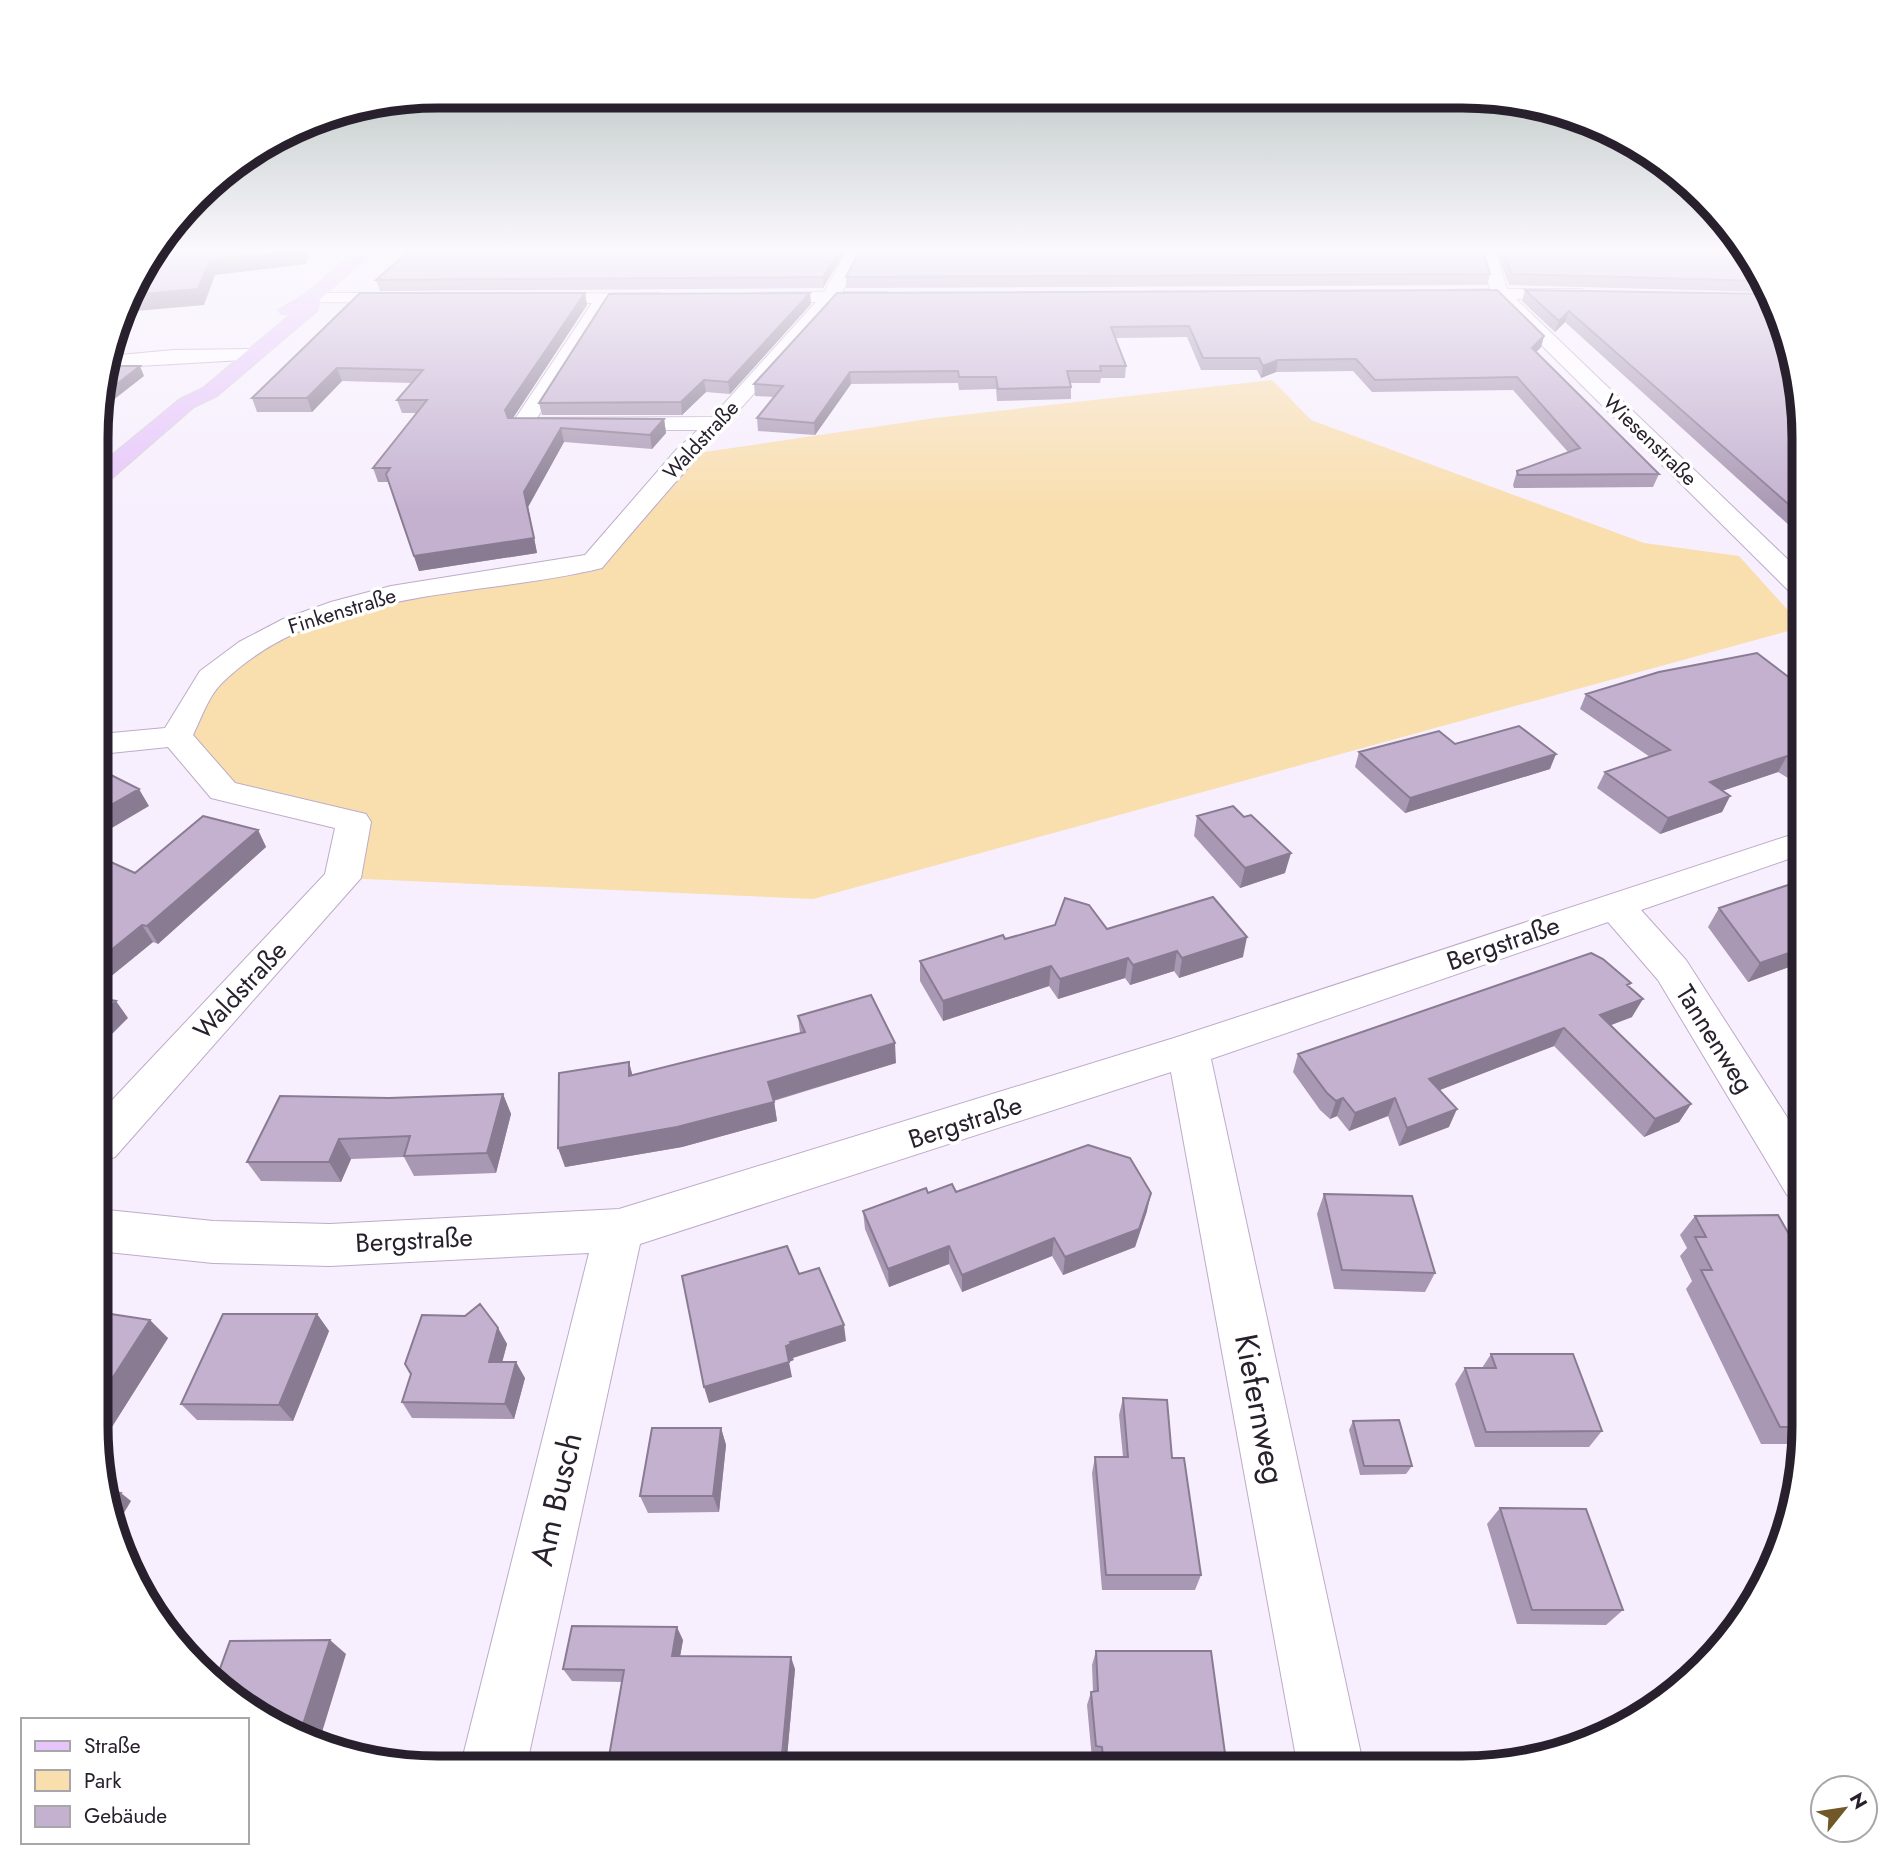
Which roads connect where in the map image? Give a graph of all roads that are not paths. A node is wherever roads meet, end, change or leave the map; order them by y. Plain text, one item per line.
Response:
1 (253, 337) edge
2 (275, 337) edge
3 (579, 337) edge
4 (794, 337) edge
5 (1544, 337) edge
6 (231, 355) junction
7 (253, 355) junction
8 (118, 361) edge
9 (187, 403) junction
10 (718, 423) junction
11 (108, 470) edge
12 (593, 562) joint
13 (1792, 578) edge
14 (176, 736) junction
15 (108, 743) edge
16 (1792, 846) edge
17 (1615, 905) junction
18 (1188, 1050) junction
19 (108, 1134) edge
20 (1792, 1163) edge
21 (619, 1230) junction
22 (108, 1231) edge
23 (496, 1756) edge
24 (1329, 1756) edge

1 - 6 main road
2 - 7 main road
3 - 10 street
4 - 10 street, Waldstraße
5 - 13 street, Wiesenstraße
6 - 7 street
6 - 8 street
6 - 9 main road
7 - 9 main road
9 - 11 main road
10 - 12 street, Waldstraße
12 - 14 street, Finkenstraße
14 - 15 street
14 - 19 street, Waldstraße
16 - 17 street, Bergstraße
17 - 18 street, Bergstraße
17 - 20 street, Tannenweg
18 - 21 street, Bergstraße
18 - 24 street, Kiefernweg
21 - 22 street, Bergstraße
21 - 23 street, Am Busch

